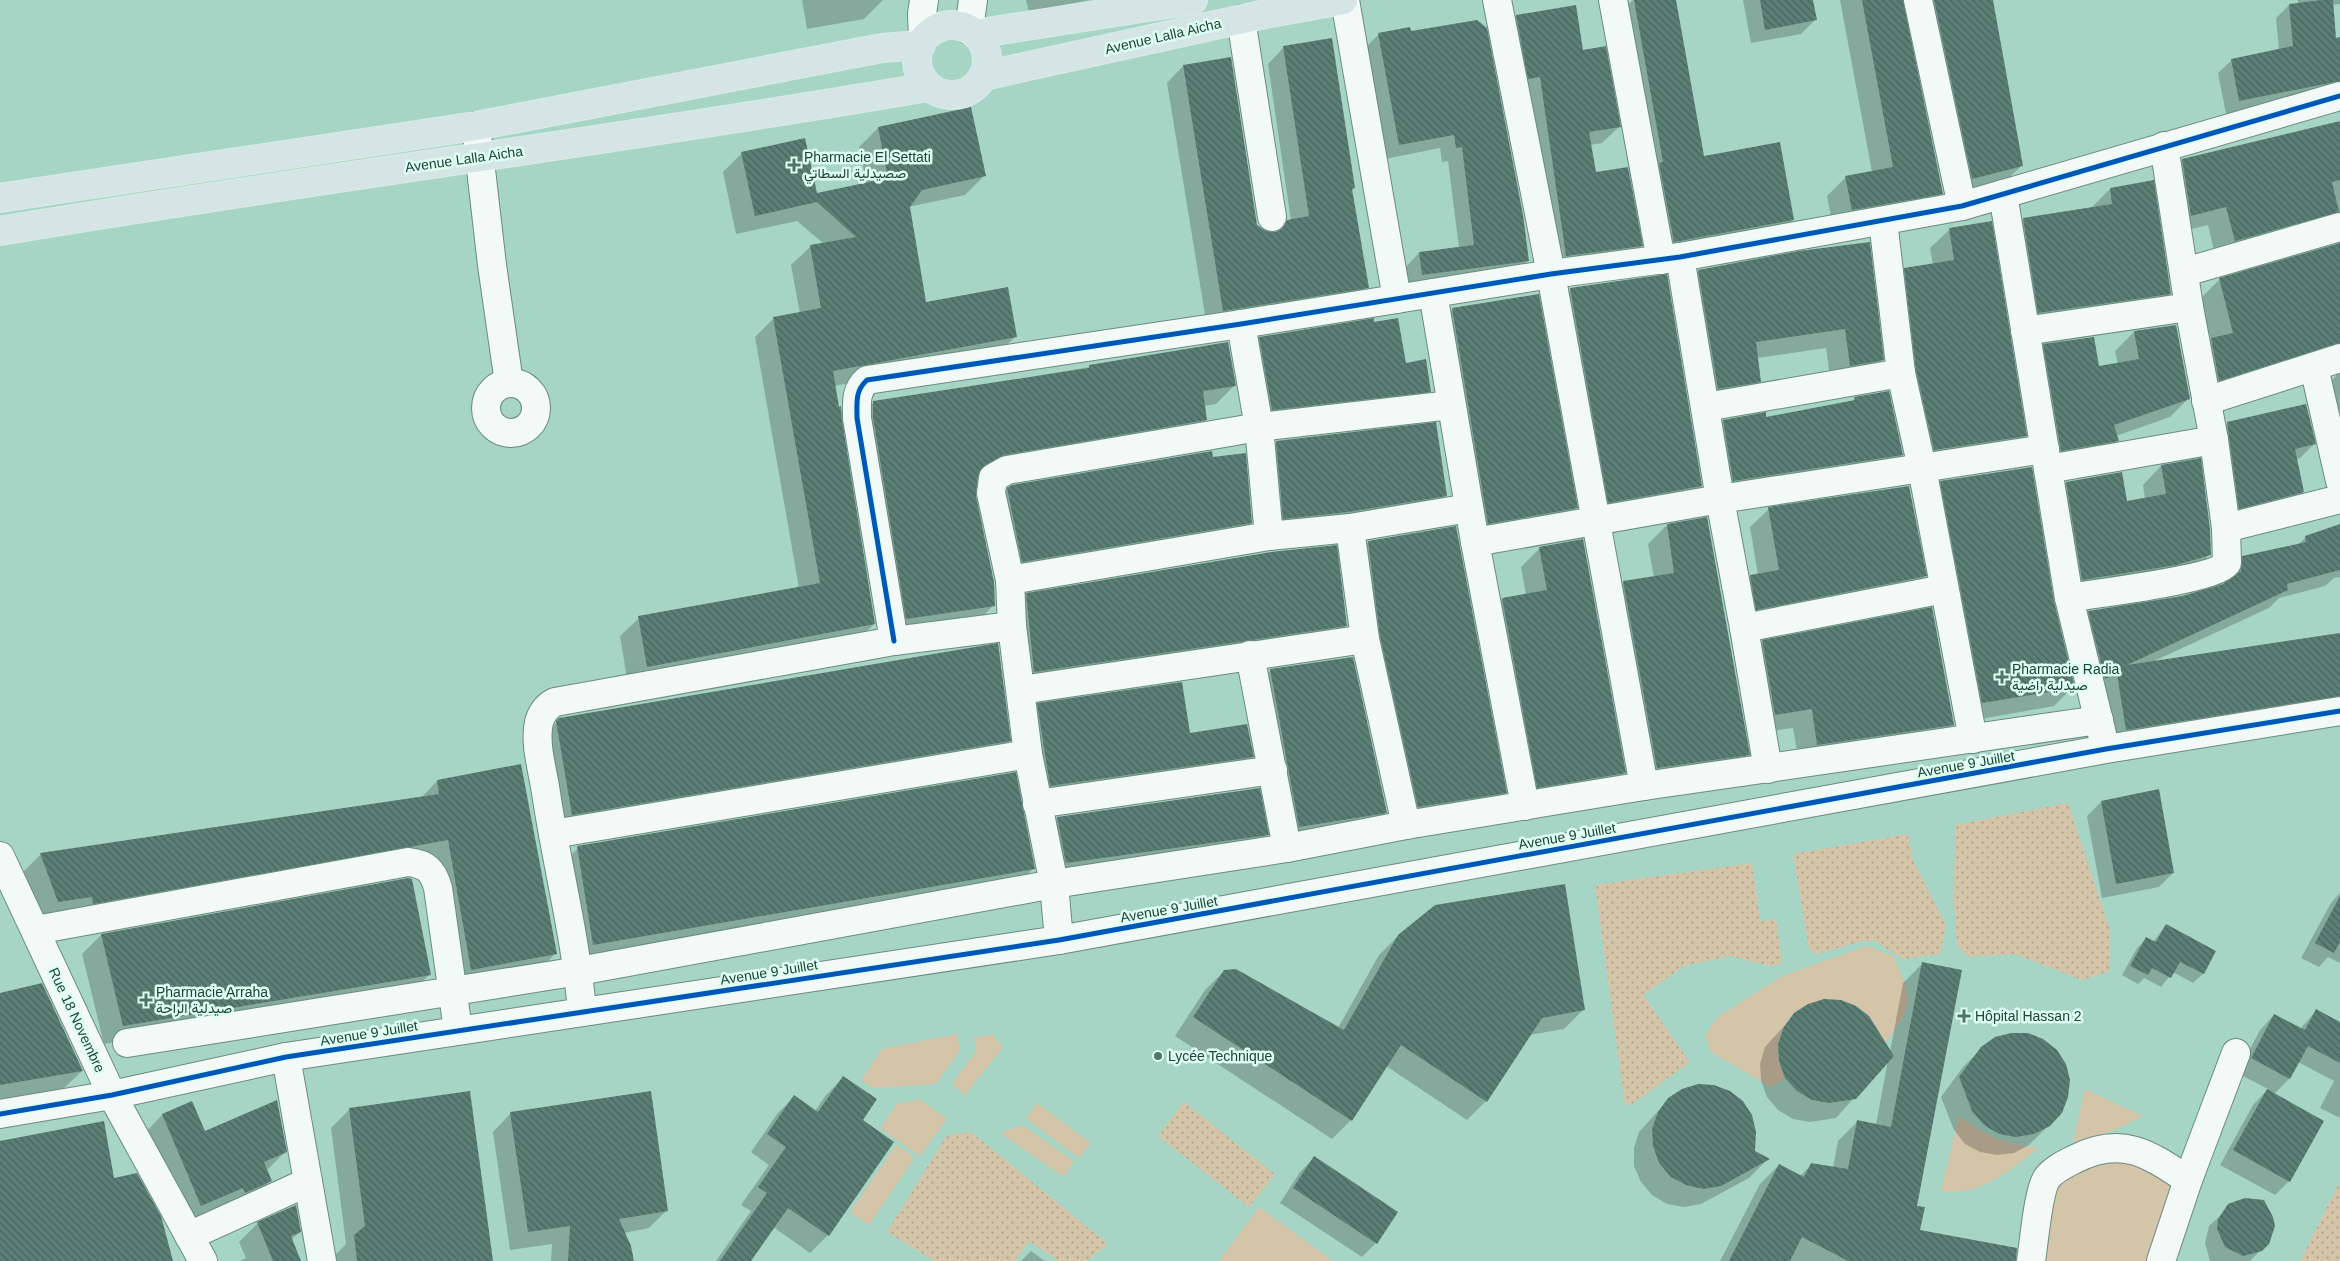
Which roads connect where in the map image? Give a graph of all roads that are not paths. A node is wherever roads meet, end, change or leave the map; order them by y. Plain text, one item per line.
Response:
1 (924, 0) edge
2 (973, 0) edge
3 (1193, 0) edge
4 (1344, 0) edge
5 (1496, 0) edge
6 (1613, 0) edge
7 (1918, 0) edge
8 (1240, 19) junction
9 (972, 32) junction
10 (922, 43) junction
11 (983, 76) junction
12 (928, 87) junction
13 (2340, 96) edge
14 (476, 126) junction
15 (2164, 146) junction
16 (480, 157) junction
17 (2003, 194) junction
18 (0, 198) edge
19 (1962, 206) junction
20 (1272, 217) dead end
21 (1883, 221) junction
22 (2340, 227) edge
23 (0, 230) edge
24 (1670, 258) junction
25 (2185, 272) junction
26 (1551, 274) junction
27 (1432, 293) junction
28 (1397, 299) junction
29 (2189, 307) junction
30 (1241, 324) junction
31 (2025, 331) junction
32 (2340, 358) edge
33 (2314, 367) junction
34 (1902, 373) junction
35 (508, 384) dead end
36 (2206, 401) junction
37 (1451, 405) junction
38 (1706, 407) junction
39 (1259, 427) junction
40 (2214, 440) junction
41 (2046, 459) junction
42 (1922, 468) junction
43 (2340, 481) edge
44 (1720, 499) junction
45 (2340, 499) edge
46 (1469, 508) junction
47 (1595, 520) junction
48 (1350, 528) junction
49 (2226, 528) junction
50 (1269, 536) junction
51 (1475, 542) junction
52 (1010, 580) junction
53 (1944, 589) junction
54 (2070, 598) junction
55 (1012, 626) junction
56 (1744, 628) junction
57 (1365, 639) junction
58 (894, 641) junction
59 (1250, 655) junction
60 (1021, 690) junction
61 (2340, 712) edge
62 (2099, 720) junction
63 (1974, 739) junction
64 (2106, 750) junction
65 (1028, 754) junction
66 (1768, 768) junction
67 (1274, 770) junction
68 (1644, 786) junction
69 (1037, 804) junction
70 (1525, 806) junction
71 (1406, 825) junction
72 (552, 834) junction
73 (1287, 848) junction
74 (0, 856) edge
75 (1054, 884) junction
76 (36, 930) junction
77 (1059, 940) junction
78 (579, 971) junction
79 (454, 990) junction
80 (582, 1011) junction
81 (458, 1030) junction
82 (127, 1043) dead end
83 (2236, 1053) dead end
84 (286, 1057) junction
85 (112, 1095) junction
86 (0, 1114) edge
87 (2188, 1180) junction
88 (308, 1182) junction
89 (189, 1236) junction
90 (202, 1261) edge
91 (322, 1261) edge
92 (2030, 1261) edge
93 (2161, 1261) edge

1 - 10 street
2 - 9 street
3 - 9 main road, Avenue Lalla Aicha
4 - 8 main road, Avenue Lalla Aicha
4 - 28 street
5 - 26 street
6 - 24 street
7 - 19 street
8 - 11 main road, Avenue Lalla Aicha
8 - 20 street
9 - 10 main road, Avenue Lalla Aicha
9 - 11 main road
10 - 12 main road
10 - 14 main road
11 - 12 main road, Avenue Lalla Aicha
12 - 16 main road, Avenue Lalla Aicha
13 - 15 street
14 - 16 street
14 - 18 main road
15 - 17 street
15 - 25 street
16 - 23 main road, Avenue Lalla Aicha
16 - 35 street
17 - 19 street
17 - 31 street
19 - 21 street
21 - 24 street
21 - 34 street
22 - 25 street
24 - 26 street
24 - 38 street
25 - 29 street
26 - 27 street
26 - 47 street
27 - 28 street
27 - 37 street
28 - 30 street
29 - 31 street
29 - 36 street
30 - 39 street
30 - 58 street
31 - 41 street
32 - 33 street
33 - 36 street
33 - 43 street
34 - 38 street
34 - 42 street
36 - 40 street
37 - 39 street
37 - 46 street
38 - 44 street
39 - 50 street
39 - 52 street
40 - 41 street
40 - 49 street
41 - 42 street
41 - 54 street
42 - 44 street
42 - 53 street
44 - 47 street
44 - 56 street
45 - 49 street
46 - 48 street
46 - 51 street
47 - 51 street
47 - 68 street
48 - 50 street
48 - 57 street
49 - 54 street
50 - 52 street
51 - 70 street
52 - 55 street
53 - 56 street
53 - 63 street
54 - 62 street
55 - 58 street
55 - 60 street
56 - 66 street
57 - 59 street
57 - 71 street
58 - 72 street
59 - 60 street
59 - 67 street
60 - 65 street
61 - 64 street, Avenue 9 Juillet
62 - 63 street
62 - 64 street
63 - 66 street
64 - 77 street, Avenue 9 Juillet
65 - 69 street
65 - 72 street
66 - 68 street
67 - 69 street
67 - 73 street
68 - 70 street
69 - 75 street
70 - 71 street
71 - 73 street
72 - 78 street
73 - 75 street
74 - 76 street, Rue 18 Novembre
75 - 77 street
75 - 78 street
76 - 79 street
76 - 85 street, Rue 18 Novembre
77 - 80 street, Avenue 9 Juillet
78 - 79 street
78 - 80 street
79 - 81 street
79 - 82 street
80 - 81 street, Avenue 9 Juillet
81 - 84 street, Avenue 9 Juillet
83 - 87 street
84 - 85 street, Avenue 9 Juillet
84 - 88 street
85 - 86 street, Avenue 9 Juillet
85 - 89 street, Rue 18 Novembre
87 - 92 street
87 - 93 street
88 - 89 street
88 - 91 street
89 - 90 street, Rue 18 Novembre

